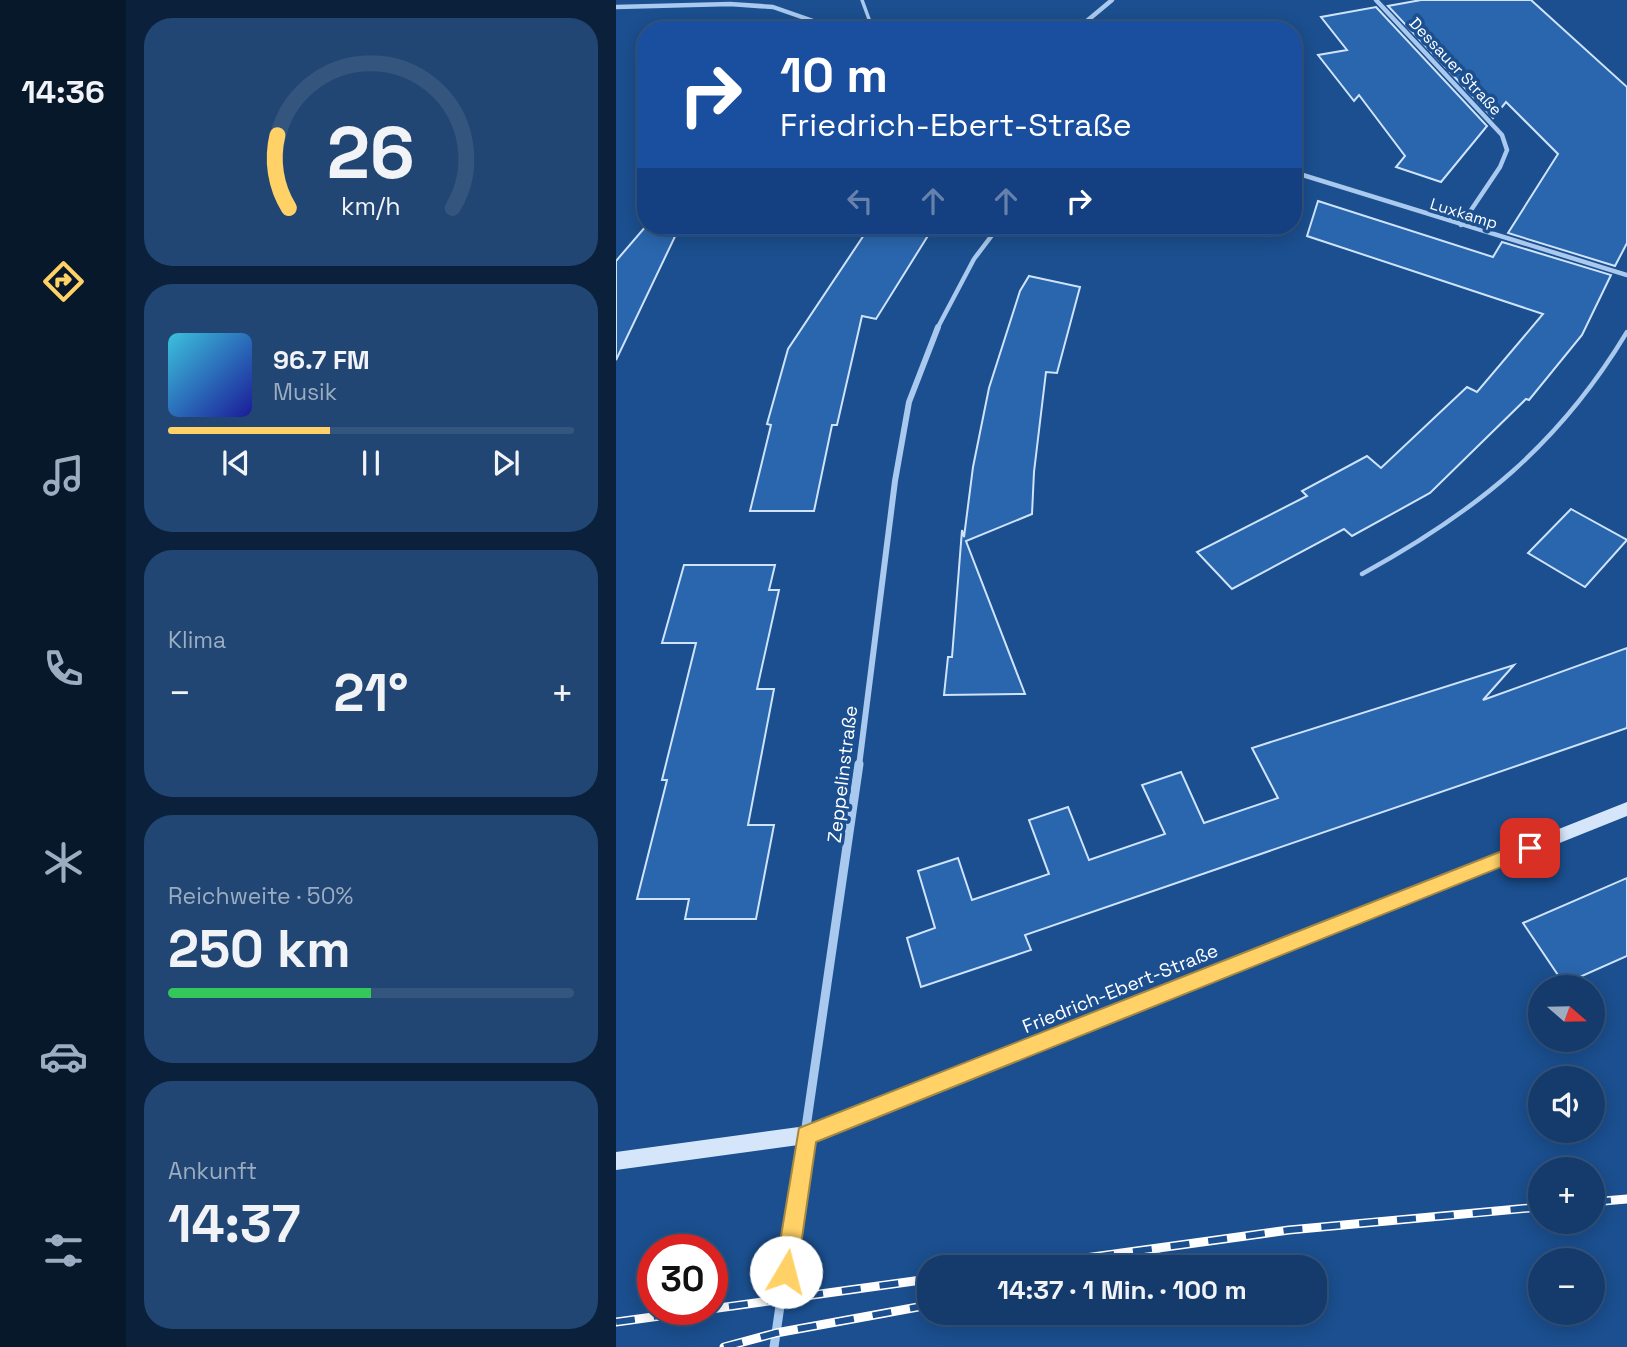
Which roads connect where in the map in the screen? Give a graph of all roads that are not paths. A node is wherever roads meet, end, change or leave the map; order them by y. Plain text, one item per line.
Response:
1 (772, 0) edge
2 (862, 0) edge
3 (1112, 0) edge
4 (1376, 0) edge
5 (774, 6) junction
6 (616, 7) edge
7 (815, 21) edge
8 (870, 21) edge
9 (1087, 21) edge
10 (1302, 175) edge
11 (1461, 225) junction
12 (992, 235) edge
13 (1627, 275) edge
14 (1627, 332) edge
15 (1362, 574) dead end
16 (1627, 809) edge
17 (807, 1135) junction
18 (616, 1161) edge
19 (774, 1347) edge

1 - 5 street
2 - 8 lane
3 - 9 street
4 - 11 street, Dessauer Straße
5 - 6 street
5 - 7 street
10 - 11 street, Luxkamp
11 - 13 street, Luxkamp
12 - 17 street, Zeppelinstraße
14 - 15 lane
16 - 17 street, Friedrich-Ebert-Straße
17 - 18 street, Friedrich-Ebert-Straße
17 - 19 street, Zeppelinstraße

